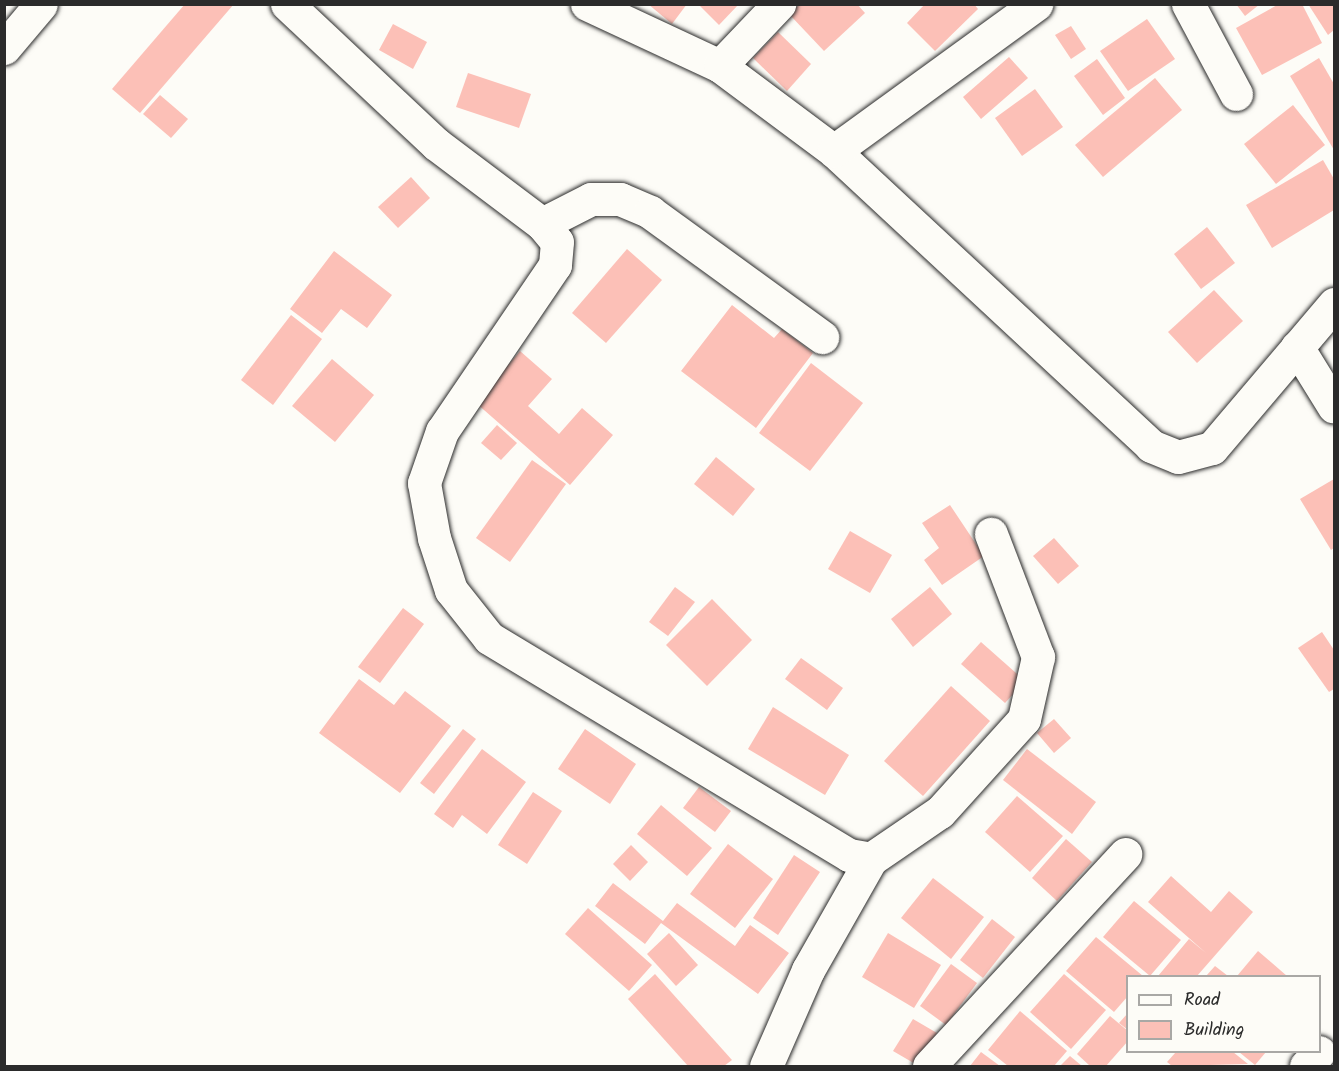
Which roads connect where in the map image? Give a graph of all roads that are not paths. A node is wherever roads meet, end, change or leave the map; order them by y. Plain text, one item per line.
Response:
1 (41, 4) edge
2 (287, 4) edge
3 (587, 4) edge
4 (779, 4) edge
5 (1036, 4) edge
6 (1188, 4) edge
7 (4, 48) edge
8 (720, 66) junction
9 (1236, 94) dead end
10 (834, 151) junction
11 (542, 224) junction
12 (1335, 304) edge
13 (822, 337) dead end
14 (1297, 346) junction
15 (1335, 407) edge
16 (991, 534) dead end
17 (1125, 854) dead end
18 (871, 859) junction
19 (1335, 1044) edge
20 (1321, 1049) edge
21 (1317, 1053) edge
22 (766, 1066) edge
23 (929, 1066) edge
24 (1306, 1066) edge

1 - 7 street
2 - 11 street
3 - 8 street
4 - 8 street
5 - 10 street
6 - 9 street
8 - 10 street
10 - 14 street
11 - 13 street
11 - 18 street
12 - 14 street
14 - 15 street
16 - 18 street
17 - 23 street
18 - 22 street
19 - 20 street
21 - 24 street

